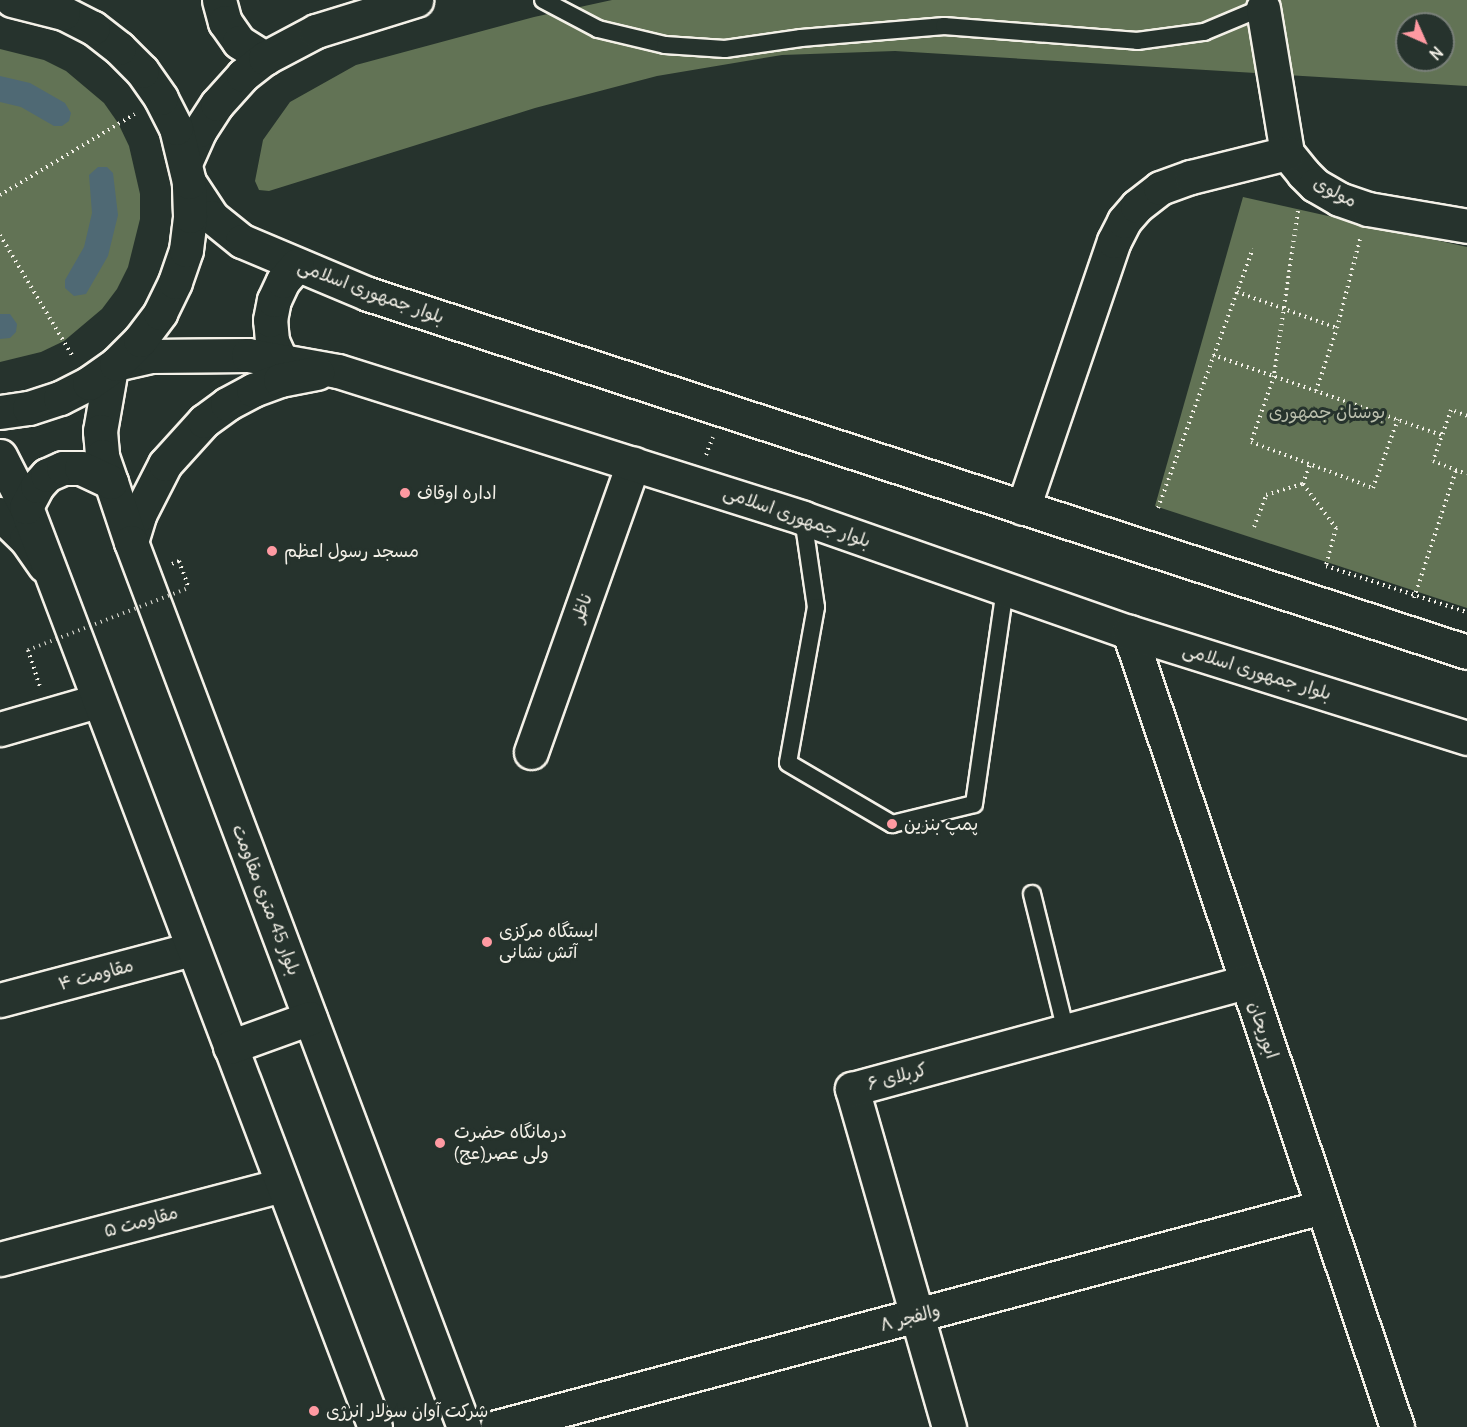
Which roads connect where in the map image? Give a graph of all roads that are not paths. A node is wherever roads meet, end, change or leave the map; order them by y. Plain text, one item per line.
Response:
1 (219, 0) edge
2 (416, 0) edge
3 (543, 0) edge
4 (31, 1) edge
5 (1270, 4) edge
6 (265, 58) junction
7 (1295, 163) junction
8 (188, 172) junction
9 (1467, 226) edge
10 (297, 265) junction
11 (281, 361) junction
12 (338, 371) junction
13 (105, 372) junction
14 (0, 412) edge
15 (0, 456) edge
16 (633, 464) junction
17 (111, 482) junction
18 (1023, 508) junction
19 (13, 511) edge
20 (803, 518) junction
21 (131, 542) junction
22 (1005, 590) junction
23 (1129, 632) junction
24 (1467, 652) edge
25 (98, 701) junction
26 (0, 729) edge
27 (1467, 738) edge
28 (531, 752) dead end
29 (1032, 894) dead end
30 (192, 949) junction
31 (1246, 982) junction
32 (0, 1000) edge
33 (310, 1018) junction
34 (1066, 1031) junction
35 (230, 1047) junction
36 (282, 1185) junction
37 (1322, 1207) junction
38 (0, 1259) edge
39 (917, 1316) junction
40 (375, 1427) edge
41 (464, 1427) edge
42 (497, 1427) edge
43 (949, 1427) edge
44 (1397, 1427) edge

1 - 6 main road
2 - 6 main road
3 - 5 lane
4 - 8 main road
5 - 7 main road
6 - 8 main road
7 - 9 main road, مولوی
7 - 18 main road
8 - 10 main road, بلوار جمهوری اسلامی
8 - 13 main road
10 - 11 main road
10 - 18 main road, بلوار جمهوری اسلامی
11 - 12 main road, بلوار جمهوری اسلامی
11 - 13 main road, بلوار جمهوری اسلامی
12 - 16 main road, بلوار جمهوری اسلامی
12 - 21 main road
13 - 14 main road
13 - 17 main road, بلوار 45 متری مقاومت
15 - 19 main road
16 - 20 main road, بلوار جمهوری اسلامی
16 - 28 main road, ناظر
17 - 19 main road
17 - 21 main road, بلوار 45 متری مقاومت
18 - 24 main road, بلوار جمهوری اسلامی
19 - 25 main road
20 - 22 main road, بلوار جمهوری اسلامی
20 - 22 lane
21 - 33 main road, بلوار 45 متری مقاومت
22 - 23 main road, بلوار جمهوری اسلامی
23 - 27 main road, بلوار جمهوری اسلامی
23 - 31 main road, ابوریحان
25 - 26 main road
25 - 30 main road
29 - 34 lane
30 - 32 main road, مقاومت ۴
30 - 35 main road
31 - 34 main road, کربلای ۶
31 - 37 main road, ابوریحان
33 - 35 main road
33 - 41 main road, بلوار 45 متری مقاومت
34 - 39 main road, کربلای ۶
35 - 36 main road
36 - 38 main road, مقاومت ۵
36 - 40 main road
37 - 39 main road, والفجر ۸
37 - 44 main road, ابوریحان
39 - 42 main road, والفجر ۸
39 - 43 main road, کربلای ۶

